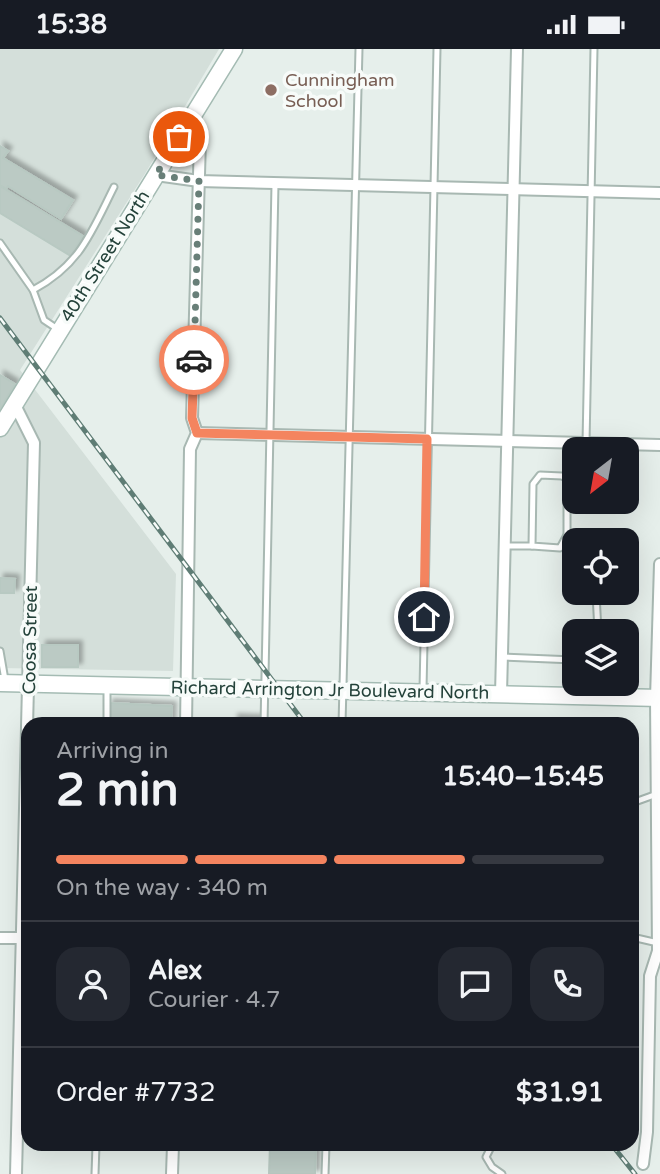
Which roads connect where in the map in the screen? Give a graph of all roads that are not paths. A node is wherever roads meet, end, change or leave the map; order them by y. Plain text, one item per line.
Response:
1 (234, 49) edge
2 (359, 49) edge
3 (437, 49) edge
4 (517, 49) edge
5 (594, 49) edge
6 (191, 119) junction
7 (156, 175) junction
8 (199, 181) junction
9 (275, 184) junction
10 (355, 185) junction
11 (114, 187) dead end
12 (432, 187) junction
13 (513, 191) junction
14 (592, 192) junction
15 (660, 193) edge
16 (0, 243) edge
17 (33, 290) junction
18 (59, 330) junction
19 (15, 405) junction
20 (0, 428) edge
21 (197, 433) junction
22 (270, 436) junction
23 (586, 437) edge
24 (350, 438) junction
25 (427, 439) junction
26 (506, 441) junction
27 (562, 442) edge
28 (639, 444) edge
29 (660, 445) edge
30 (567, 528) edge
31 (504, 546) junction
32 (533, 546) junction
33 (562, 546) edge
34 (660, 564) edge
35 (0, 651) edge
36 (501, 657) junction
37 (562, 660) edge
38 (2, 683) edge
39 (29, 683) junction
40 (107, 685) junction
41 (187, 687) junction
42 (265, 689) junction
43 (342, 691) junction
44 (422, 692) junction
45 (501, 694) junction
46 (658, 698) edge
47 (28, 717) edge
48 (107, 717) edge
49 (186, 717) edge
50 (264, 717) edge
51 (342, 717) edge
52 (657, 794) junction
53 (639, 800) edge
54 (0, 938) edge
55 (21, 938) edge
56 (639, 940) edge
57 (658, 948) edge
58 (21, 1043) edge
59 (96, 1151) edge
60 (173, 1151) edge
61 (326, 1151) edge
62 (489, 1151) edge
63 (642, 1169) edge
64 (16, 1174) edge
65 (95, 1174) edge
66 (172, 1174) edge
67 (325, 1174) edge
68 (502, 1174) edge

1 - 6 street, 40th Street North
2 - 10 lane
3 - 12 lane
4 - 13 street
5 - 14 lane
6 - 7 street, 40th Street North
6 - 8 street
7 - 8 street
7 - 18 street, 40th Street North
8 - 9 street
8 - 21 street
9 - 10 street
9 - 22 lane
10 - 12 street
10 - 24 lane
11 - 17 lane
12 - 13 street
12 - 25 lane
13 - 14 street
13 - 26 street
14 - 15 street
14 - 23 lane
16 - 17 lane
17 - 18 lane
18 - 19 street, 40th Street North
19 - 20 street, 40th Street North
19 - 39 street, Coosa Street
21 - 22 street
21 - 41 street
22 - 24 street
22 - 42 lane
24 - 25 street
24 - 43 lane
25 - 26 street
25 - 44 lane
26 - 27 street
26 - 31 street
28 - 29 street
30 - 32 lane
31 - 32 lane
31 - 36 street
32 - 33 lane
34 - 46 street
35 - 38 lane
36 - 37 lane
36 - 45 street
38 - 39 street, Richard Arrington Jr Boulevard North
39 - 40 street, Richard Arrington Jr Boulevard North
39 - 47 street, Coosa Street
40 - 41 street, Richard Arrington Jr Boulevard North
40 - 48 lane
41 - 42 street, Richard Arrington Jr Boulevard North
41 - 49 street
42 - 43 street, Richard Arrington Jr Boulevard North
42 - 50 lane
43 - 44 street, Richard Arrington Jr Boulevard North
43 - 51 lane
44 - 45 street, Richard Arrington Jr Boulevard North
45 - 46 street, Richard Arrington Jr Boulevard North
46 - 52 street
52 - 53 lane
52 - 57 street
54 - 55 street
56 - 57 lane
57 - 63 street
58 - 64 street, Coosa Street
59 - 65 lane
60 - 66 street
61 - 67 lane
62 - 68 lane

